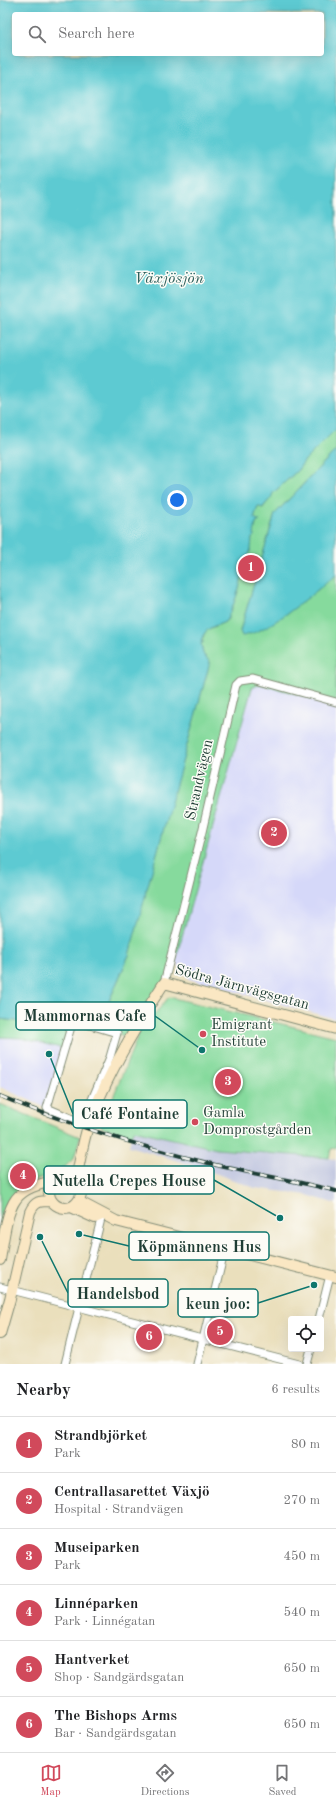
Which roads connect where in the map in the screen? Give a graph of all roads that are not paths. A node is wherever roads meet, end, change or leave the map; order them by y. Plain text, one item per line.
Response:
1 (336, 702) edge
2 (164, 983) junction
3 (74, 1020) joint
4 (336, 1029) edge
5 (76, 1179) junction
6 (52, 1181) junction
7 (51, 1201) junction
8 (75, 1204) junction
9 (102, 1215) junction
10 (210, 1245) joint
11 (226, 1249) junction
12 (242, 1253) joint
13 (0, 1260) edge
14 (333, 1276) edge
15 (0, 1287) edge
16 (12, 1290) junction
17 (79, 1307) junction
18 (320, 1316) edge
19 (0, 1334) edge
20 (203, 1339) junction
21 (310, 1352) edge
22 (65, 1364) edge
23 (197, 1364) edge
24 (299, 1364) edge
25 (307, 1364) edge

1 - 2 street, Strandvägen
2 - 4 street, Södra Järnvägsgatan
2 - 5 street
3 - 3 street
5 - 6 street
5 - 8 street
6 - 7 street
6 - 13 street
7 - 8 street
7 - 16 street
8 - 9 street
9 - 10 street
9 - 17 street
10 - 11 street
11 - 12 street
11 - 20 street
12 - 14 street
14 - 18 street
15 - 16 street
16 - 17 street
16 - 19 street
17 - 20 street
17 - 22 street
20 - 23 street
20 - 24 street
21 - 25 street

